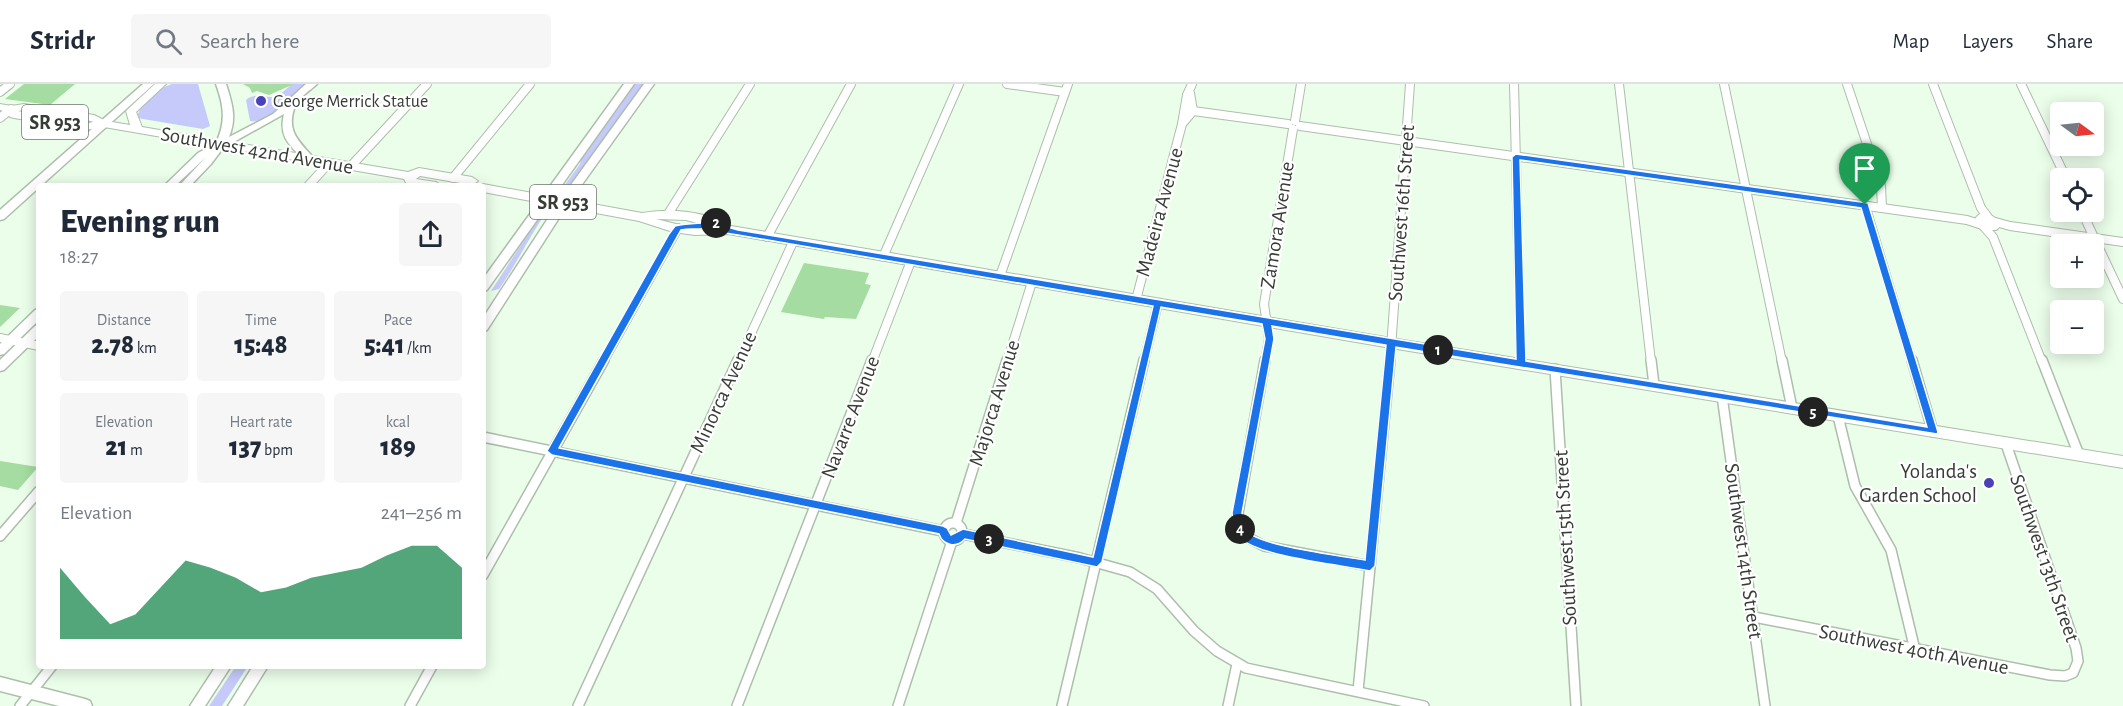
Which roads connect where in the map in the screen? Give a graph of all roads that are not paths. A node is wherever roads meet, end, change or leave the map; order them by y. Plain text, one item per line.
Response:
1 (10, 84) edge
2 (149, 84) edge
3 (161, 84) edge
4 (221, 84) edge
5 (312, 84) edge
6 (427, 84) edge
7 (530, 84) edge
8 (629, 84) edge
9 (649, 84) edge
10 (750, 84) edge
11 (851, 84) edge
12 (959, 84) edge
13 (1007, 84) edge
14 (1068, 84) edge
15 (1192, 84) edge
16 (1301, 84) edge
17 (1410, 84) edge
18 (1514, 84) edge
19 (1619, 84) edge
20 (1724, 84) edge
21 (1847, 84) edge
22 (1933, 84) edge
23 (2021, 84) edge
24 (0, 92) edge
25 (1065, 92) junction
26 (293, 104) junction
27 (6, 108) edge
28 (1190, 110) junction
29 (0, 118) edge
30 (104, 124) junction
31 (1182, 124) joint
32 (1294, 125) junction
33 (138, 130) junction
34 (1406, 141) junction
35 (220, 144) junction
36 (1516, 157) junction
37 (310, 160) junction
38 (329, 163) junction
39 (351, 166) junction
40 (2061, 168) edge
41 (1629, 172) junction
42 (409, 176) junction
43 (453, 178) junction
44 (37, 183) edge
45 (173, 183) edge
46 (187, 183) edge
47 (311, 183) edge
48 (416, 183) edge
49 (438, 183) edge
50 (457, 183) edge
51 (473, 183) edge
52 (36, 184) edge
53 (486, 189) edge
54 (1746, 189) junction
55 (545, 199) junction
56 (564, 202) junction
57 (1865, 205) junction
58 (1882, 208) junction
59 (1981, 208) junction
60 (668, 214) junction
61 (0, 216) edge
62 (642, 217) junction
63 (716, 222) junction
64 (1981, 222) junction
65 (1993, 224) junction
66 (2010, 226) joint
67 (678, 228) junction
68 (728, 231) junction
69 (2066, 234) edge
70 (767, 237) junction
71 (1993, 237) junction
72 (2104, 239) edge
73 (793, 242) junction
74 (2123, 242) edge
75 (883, 257) junction
76 (2104, 259) edge
77 (911, 261) junction
78 (1000, 276) junction
79 (1032, 282) junction
80 (486, 285) edge
81 (486, 292) edge
82 (506, 292) junction
83 (2123, 299) edge
84 (1136, 300) junction
85 (1158, 303) junction
86 (487, 312) edge
87 (36, 315) edge
88 (1267, 321) junction
89 (36, 332) edge
90 (5, 339) edge
91 (24, 343) junction
92 (1391, 343) junction
93 (36, 345) edge
94 (0, 351) edge
95 (1521, 364) junction
96 (0, 367) edge
97 (1555, 369) junction
98 (1654, 385) junction
99 (1722, 396) junction
100 (1792, 408) junction
101 (1838, 416) junction
102 (1933, 432) junction
103 (486, 438) edge
104 (2006, 444) junction
105 (552, 451) junction
106 (2079, 455) junction
107 (2123, 462) edge
108 (682, 478) junction
109 (36, 495) edge
110 (816, 505) junction
111 (956, 524) junction
112 (943, 531) junction
113 (963, 534) junction
114 (0, 536) edge
115 (952, 540) junction
116 (1097, 562) junction
117 (1370, 566) junction
118 (486, 570) edge
119 (1754, 617) junction
120 (1915, 650) junction
121 (1236, 664) junction
122 (50, 669) edge
123 (222, 669) edge
124 (259, 669) edge
125 (430, 669) edge
126 (2073, 673) joint
127 (0, 684) edge
128 (1358, 691) junction
129 (32, 692) junction
130 (1403, 704) edge
131 (20, 706) edge
132 (85, 706) edge
133 (197, 706) edge
134 (235, 706) edge
135 (410, 706) edge
136 (578, 706) edge
137 (737, 706) edge
138 (898, 706) edge
139 (1062, 706) edge
140 (1228, 706) edge
141 (1424, 706) edge
142 (1576, 706) edge
143 (1765, 706) edge

1 - 24 street
2 - 30 street
3 - 33 main road
4 - 35 street
5 - 26 street
6 - 39 street
7 - 43 street
8 - 55 street
9 - 56 street
10 - 60 street
11 - 70 street
12 - 75 street
13 - 25 street
14 - 25 street
15 - 28 street
16 - 32 street, Zamora Avenue
17 - 34 street, Southwest 16th Street
18 - 36 street
19 - 41 street
20 - 54 street
21 - 58 street
22 - 59 street
23 - 40 street
25 - 78 street
26 - 35 street
26 - 37 street
27 - 29 street
27 - 30 main road, Southwest 42nd Avenue / SR 953
28 - 31 street, Madeira Avenue
28 - 32 street
30 - 33 main road, Southwest 42nd Avenue / SR 953
30 - 44 street
31 - 84 street, Madeira Avenue
32 - 34 street
32 - 88 street, Zamora Avenue
33 - 35 main road, Southwest 42nd Avenue / SR 953
34 - 36 street
34 - 92 street, Southwest 16th Street
35 - 37 main road, Southwest 42nd Avenue / SR 953
35 - 45 street
35 - 46 street
36 - 41 street
36 - 95 street
37 - 38 main road, Southwest 42nd Avenue / SR 953
38 - 39 main road, Southwest 42nd Avenue / SR 953
38 - 47 street
39 - 42 main road, Southwest 42nd Avenue / SR 953
41 - 54 street
41 - 98 street
42 - 43 main road, Southwest 42nd Avenue / SR 953
42 - 48 main road, Southwest 42nd Avenue / SR 953
43 - 51 main road, Southwest 42nd Avenue / SR 953
49 - 50 main road
52 - 61 street
53 - 55 main road, SR 953
54 - 57 street
54 - 100 street
55 - 56 main road, SR 953
55 - 80 street
56 - 62 main road, SR 953
56 - 82 street
57 - 58 street
57 - 102 street
58 - 64 street
59 - 64 street
59 - 65 street
60 - 62 main road, SR 953
60 - 63 main road, SR 953
62 - 67 main road, SR 953
63 - 67 main road
63 - 68 main road, SR 953
64 - 65 street
64 - 71 street
65 - 66 street
65 - 71 street
66 - 69 street
67 - 68 main road, SR 953
67 - 105 street
68 - 70 main road, SR 953
70 - 73 main road, SR 953
71 - 106 street
72 - 74 street
73 - 75 main road, SR 953
73 - 108 street, Minorca Avenue
75 - 77 main road, SR 953
76 - 83 street
77 - 78 main road, SR 953
77 - 110 street, Navarre Avenue
78 - 79 main road, SR 953
79 - 84 main road, SR 953
79 - 111 street, Majorca Avenue
81 - 82 street
82 - 86 street
84 - 85 main road, SR 953
85 - 88 main road, SR 953
85 - 116 street, Madeira Avenue
87 - 90 street
88 - 92 main road, SR 953
88 - 117 street, Zamora Avenue
89 - 91 street
90 - 91 street
90 - 94 street
91 - 93 street
91 - 96 street
92 - 95 main road, SR 953
92 - 117 street, Southwest 16th Street
95 - 97 main road, SR 953
97 - 98 main road, SR 953
97 - 142 street, Southwest 15th Street
98 - 99 main road, SR 953
99 - 100 main road, SR 953
99 - 119 street, Southwest 14th Street
100 - 101 main road, SR 953
101 - 102 main road, SR 953
101 - 120 street
102 - 104 main road, SR 953
103 - 105 street
104 - 106 main road, SR 953
104 - 126 street, Southwest 13th Street
105 - 108 street
105 - 118 street
106 - 107 main road, SR 953
108 - 110 street
108 - 136 street, Minorca Avenue
109 - 114 street
110 - 112 street
110 - 137 street, Navarre Avenue
111 - 112 street
111 - 113 street
112 - 115 street
113 - 115 street
113 - 116 street
115 - 138 street
116 - 121 street
116 - 139 street, Madeira Avenue
117 - 128 street, Southwest 16th Street
119 - 120 street, Southwest 40th Avenue
119 - 143 street, Southwest 14th Street
120 - 126 street, Southwest 40th Avenue
121 - 128 street
121 - 140 street
122 - 129 street
123 - 133 street
124 - 134 street
125 - 135 street
127 - 129 street
128 - 130 street
129 - 131 street
129 - 132 street
130 - 141 street

